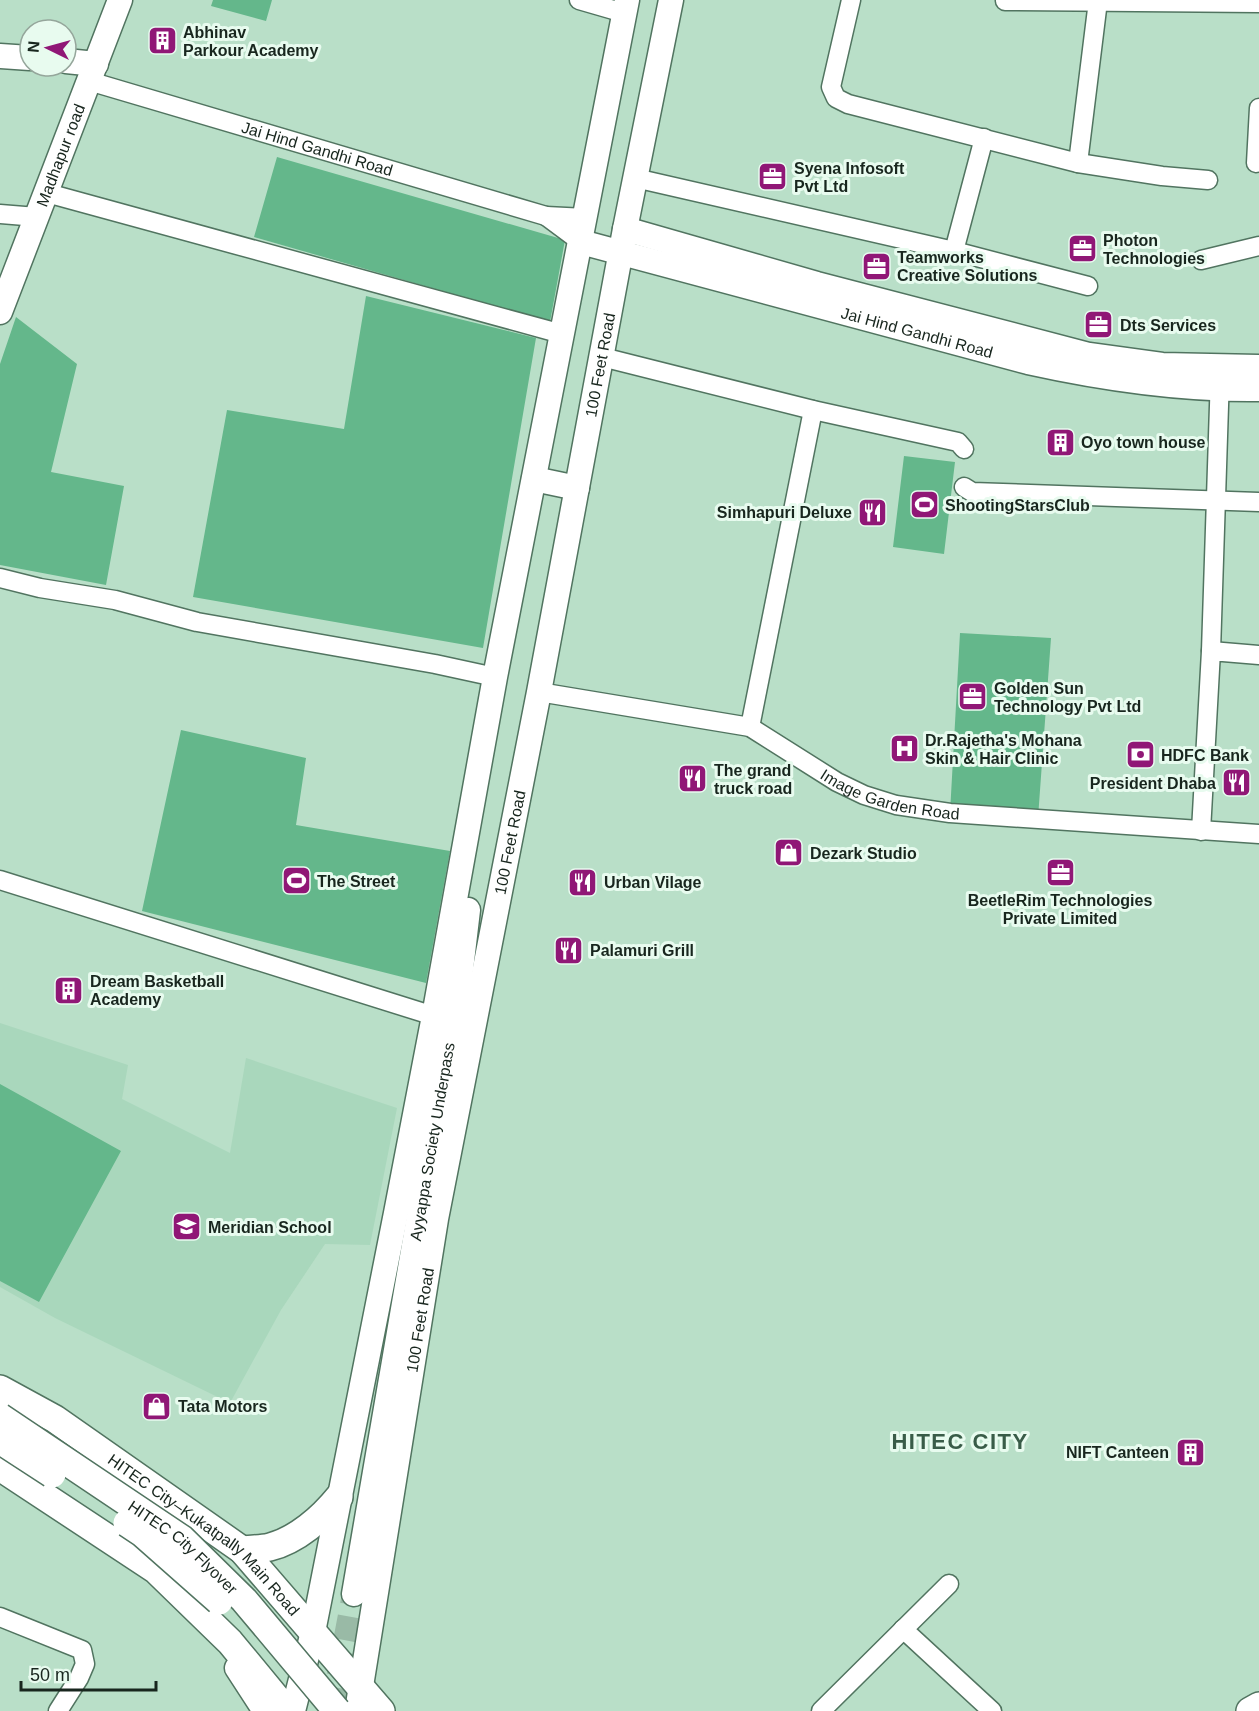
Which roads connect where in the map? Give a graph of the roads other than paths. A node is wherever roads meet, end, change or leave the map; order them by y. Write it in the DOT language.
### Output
graph roads {
  1 [pos="120,0"];
  2 [pos="579,0"];
  3 [pos="671,0"];
  4 [pos="851,0"];
  5 [pos="1005,1"];
  6 [pos="1098,1"];
  7 [pos="1259,3"];
  8 [pos="626,7"];
  9 [pos="0,56"];
  10 [pos="18,57"];
  11 [pos="78,66"];
  12 [pos="93,72"];
  13 [pos="1259,108"];
  14 [pos="984,138"];
  15 [pos="1078,163"];
  16 [pos="1256,163"];
  17 [pos="635,178"];
  18 [pos="1208,180"];
  19 [pos="47,193"];
  20 [pos="0,214"];
  21 [pos="546,216"];
  22 [pos="37,217"];
  23 [pos="585,218"];
  24 [pos="624,240"];
  25 [pos="581,242"];
  26 [pos="1259,246"];
  27 [pos="954,251"];
  28 [pos="1202,260"];
  29 [pos="1088,286"];
  30 [pos="0,312"];
  31 [pos="562,334"];
  32 [pos="602,357"];
  33 [pos="1259,367"];
  34 [pos="1220,379"];
  35 [pos="1259,389"];
  36 [pos="813,410"];
  37 [pos="964,449"];
  38 [pos="534,479"];
  39 [pos="964,487"];
  40 [pos="577,488"];
  41 [pos="1215,501"];
  42 [pos="1259,502"];
  43 [pos="0,578"];
  44 [pos="1211,651"];
  45 [pos="1259,655"];
  46 [pos="495,677"];
  47 [pos="538,692"];
  48 [pos="750,727"];
  49 [pos="475,794"];
  50 [pos="1201,831"];
  51 [pos="1259,834"];
  52 [pos="0,880"];
  53 [pos="434,1016"];
  54 [pos="0,1389"];
  55 [pos="0,1417"];
  56 [pos="0,1440"];
  57 [pos="0,1467"];
  58 [pos="339,1497"];
  59 [pos="242,1550"];
  60 [pos="949,1584"];
  61 [pos="354,1594"];
  62 [pos="0,1617"];
  63 [pos="212,1623"];
  64 [pos="903,1629"];
  65 [pos="313,1632"];
  66 [pos="359,1700"];
  67 [pos="1259,1706"];
  68 [pos="58,1711"];
  69 [pos="266,1711"];
  70 [pos="287,1711"];
  71 [pos="293,1711"];
  72 [pos="314,1711"];
  73 [pos="337,1711"];
  74 [pos="381,1711"];
  75 [pos="821,1711"];
  76 [pos="992,1711"];
  77 [pos="1250,1711"];
  1 -- 12 [label="main road, Madhapur road"];
  2 -- 8 [label="street"];
  3 -- 17 [label="main road, 100 Feet Road"];
  4 -- 14 [label="street"];
  5 -- 6 [label="street"];
  6 -- 7 [label="street"];
  6 -- 15 [label="street"];
  8 -- 23 [label="main road"];
  9 -- 10 [label="main road"];
  11 -- 12 [label="main road"];
  12 -- 19 [label="main road, Madhapur road"];
  12 -- 21 [label="street, Jai Hind Gandhi Road"];
  13 -- 16 [label="street"];
  14 -- 15 [label="street"];
  14 -- 27 [label="street"];
  15 -- 18 [label="street"];
  17 -- 24 [label="main road, 100 Feet Road"];
  17 -- 27 [label="street"];
  19 -- 22 [label="main road, Madhapur road"];
  19 -- 31 [label="street"];
  20 -- 22 [label="street"];
  21 -- 23 [label="street"];
  21 -- 25 [label="street"];
  22 -- 30 [label="main road, Madhapur road"];
  23 -- 25 [label="main road"];
  24 -- 25 [label="main road, Jai Hind Gandhi Road"];
  24 -- 32 [label="main road, 100 Feet Road"];
  24 -- 34 [label="main road, Jai Hind Gandhi Road"];
  25 -- 31 [label="main road"];
  26 -- 28 [label="street"];
  27 -- 29 [label="street"];
  31 -- 38 [label="main road"];
  32 -- 36 [label="street"];
  32 -- 40 [label="main road, 100 Feet Road"];
  33 -- 34 [label="main road, Jai Hind Gandhi Road"];
  34 -- 35 [label="main road, Jai Hind Gandhi Road"];
  34 -- 41 [label="street"];
  36 -- 37 [label="street"];
  36 -- 48 [label="street"];
  38 -- 40 [label="main road"];
  38 -- 46 [label="main road"];
  39 -- 41 [label="street"];
  40 -- 47 [label="main road, 100 Feet Road"];
  41 -- 42 [label="street"];
  41 -- 44 [label="street"];
  43 -- 46 [label="street"];
  44 -- 45 [label="street"];
  44 -- 50 [label="street"];
  46 -- 49 [label="main road"];
  47 -- 48 [label="street, Image Garden Road"];
  47 -- 66 [label="main road, 100 Feet Road"];
  48 -- 50 [label="street, Image Garden Road"];
  49 -- 53 [label="main road"];
  49 -- 61 [label="main road, Ayyappa Society Underpass"];
  50 -- 51 [label="street, Image Garden Road"];
  52 -- 53 [label="street"];
  53 -- 58 [label="main road"];
  54 -- 59 [label="main road, HITEC City–Kukatpally Main Road"];
  55 -- 73 [label="main road, HITEC City Flyover, bridge"];
  56 -- 72 [label="main road, HITEC City Flyover, bridge"];
  57 -- 63 [label="main road"];
  58 -- 59 [label="main road"];
  58 -- 65 [label="main road"];
  59 -- 65 [label="main road, HITEC City–Kukatpally Main Road"];
  60 -- 64 [label="street"];
  62 -- 68 [label="street"];
  63 -- 69 [label="main road"];
  63 -- 70 [label="main road"];
  64 -- 75 [label="street"];
  64 -- 76 [label="street"];
  65 -- 66 [label="main road, HITEC City–Kukatpally Main Road"];
  65 -- 71 [label="main road"];
  66 -- 74 [label="main road, HITEC City–Kukatpally Main Road"];
  67 -- 77 [label="main road"];
}
